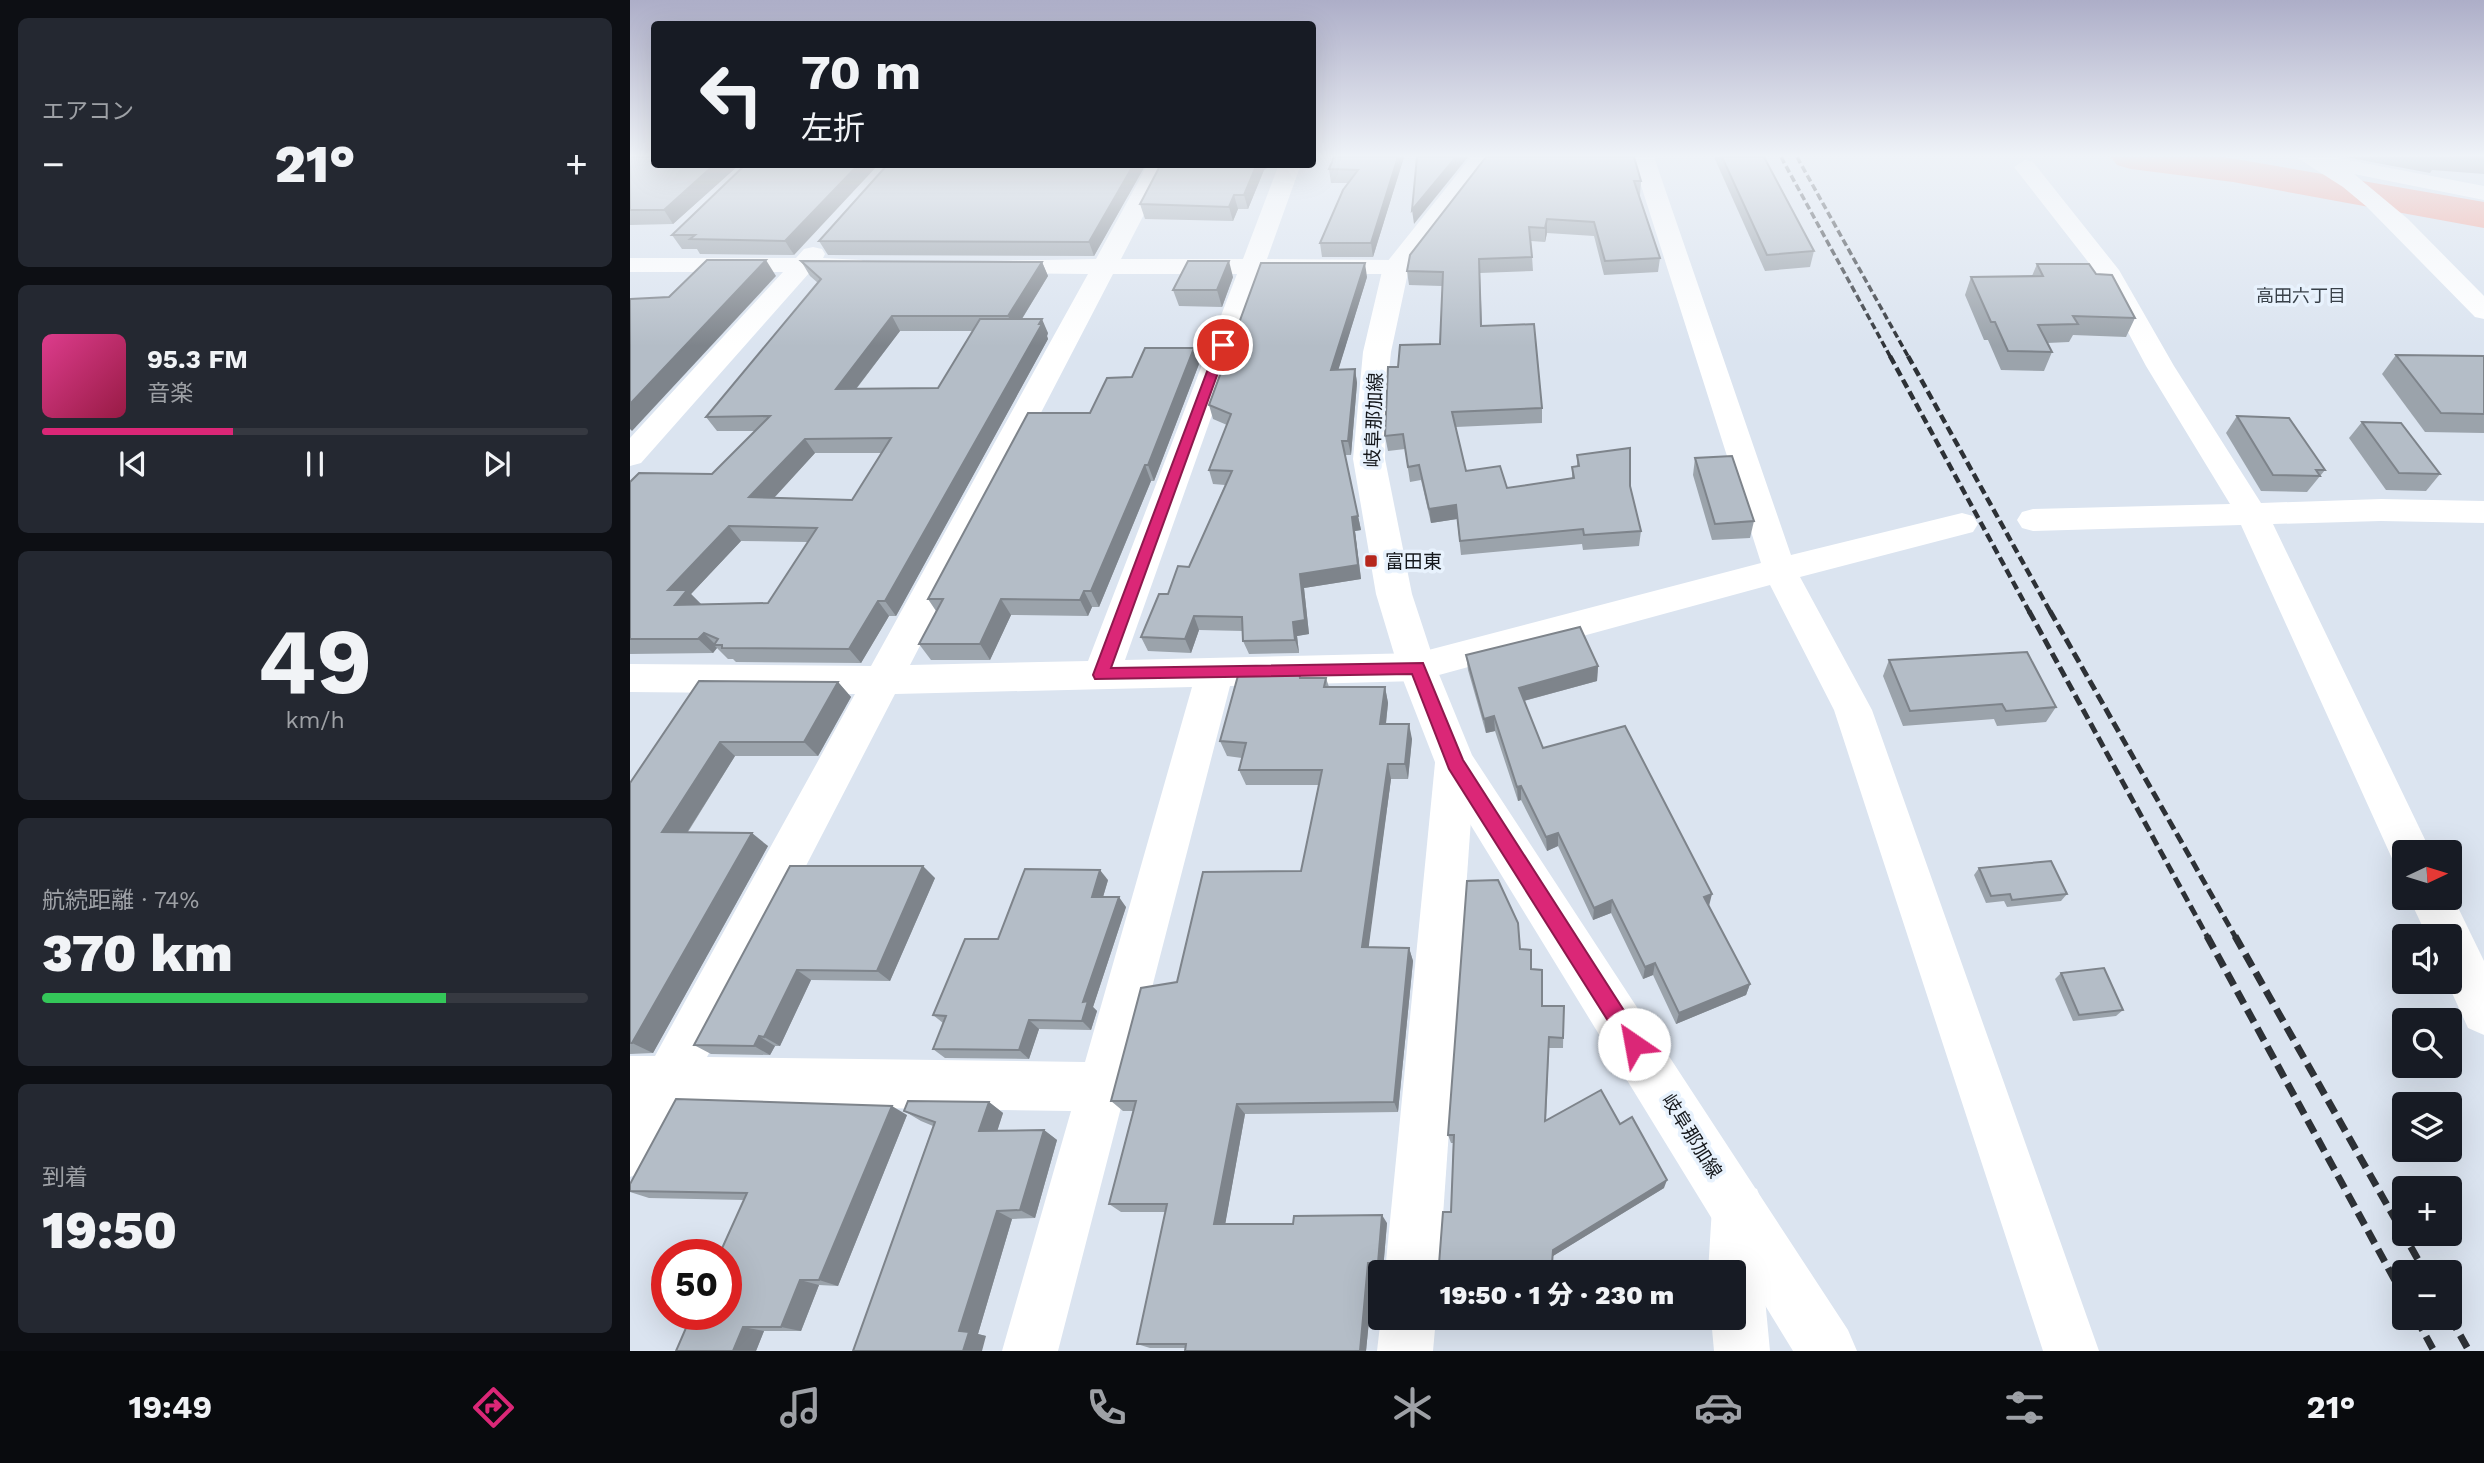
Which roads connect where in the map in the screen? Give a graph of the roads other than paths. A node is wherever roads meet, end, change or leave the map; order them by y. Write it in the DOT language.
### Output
graph roads {
  1 [pos="1129,220"];
  2 [pos="1269,220"];
  3 [pos="1433,220"];
  4 [pos="1664,220"];
  5 [pos="2067,220"];
  6 [pos="2392,220"];
  7 [pos="831,234"];
  8 [pos="676,238"];
  9 [pos="803,264"];
  10 [pos="873,265"];
  11 [pos="969,266"];
  12 [pos="1104,267"];
  13 [pos="1396,267"];
  14 [pos="1251,268"];
  15 [pos="635,270"];
  16 [pos="2484,311"];
  17 [pos="630,456"];
  18 [pos="2484,512"];
  19 [pos="2252,514"];
  20 [pos="2033,520"];
  21 [pos="1962,524"];
  22 [pos="1780,571"];
  23 [pos="1418,667"];
  24 [pos="1215,672"];
  25 [pos="1101,675"];
  26 [pos="630,678"];
  27 [pos="883,680"];
  28 [pos="1455,764"];
  29 [pos="2404,840"];
  30 [pos="2462,963"];
  31 [pos="2484,1012"];
  32 [pos="650,1079"];
  33 [pos="1103,1087"];
  34 [pos="630,1152"];
  35 [pos="1738,1208"];
  36 [pos="1413,1260"];
  37 [pos="1407,1330"];
  38 [pos="1030,1351"];
  39 [pos="1405,1351"];
  40 [pos="1742,1351"];
  41 [pos="1827,1351"];
  42 [pos="2071,1351"];
  1 -- 12 [label="street"];
  2 -- 14 [label="street"];
  3 -- 13 [label="main road, 岐阜那加線"];
  4 -- 22 [label="street"];
  5 -- 19 [label="street"];
  6 -- 16 [label="street"];
  7 -- 9 [label="street"];
  8 -- 15 [label="street"];
  9 -- 10 [label="street"];
  9 -- 15 [label="street"];
  9 -- 17 [label="street"];
  11 -- 12 [label="street"];
  12 -- 14 [label="street"];
  12 -- 27 [label="street"];
  13 -- 14 [label="street"];
  13 -- 23 [label="main road, 岐阜那加線"];
  14 -- 25 [label="street"];
  18 -- 19 [label="street"];
  19 -- 20 [label="street"];
  19 -- 29 [label="street"];
  21 -- 22 [label="street"];
  22 -- 23 [label="street"];
  22 -- 42 [label="street"];
  23 -- 24 [label="street"];
  23 -- 28 [label="main road, 岐阜那加線"];
  24 -- 25 [label="street"];
  24 -- 33 [label="street"];
  25 -- 27 [label="street"];
  26 -- 27 [label="street"];
  27 -- 32 [label="street"];
  28 -- 35 [label="main road, 岐阜那加線"];
  28 -- 36 [label="street"];
  30 -- 31 [label="street"];
  32 -- 33 [label="street"];
  32 -- 34 [label="street"];
  33 -- 38 [label="street"];
  35 -- 40 [label="street"];
  35 -- 41 [label="main road, 岐阜那加線"];
  37 -- 39 [label="street"];
}
